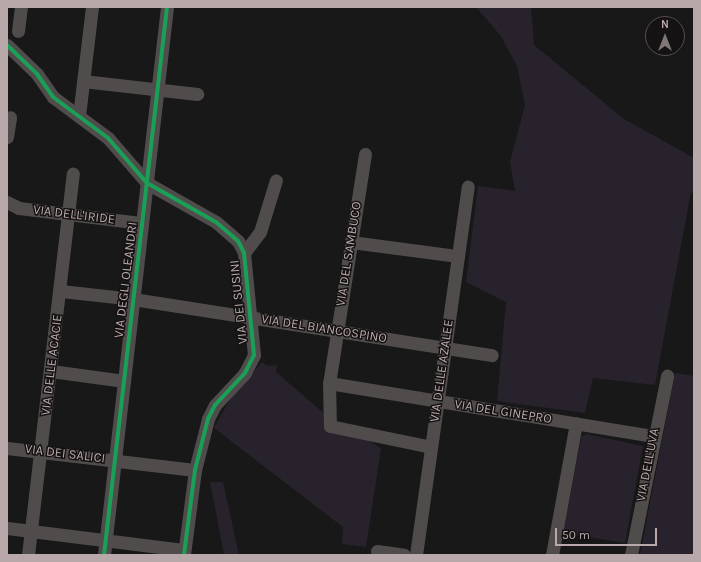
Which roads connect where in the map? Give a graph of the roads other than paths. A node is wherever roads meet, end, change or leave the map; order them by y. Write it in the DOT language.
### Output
graph roads {
  1 [pos="21,7"];
  2 [pos="92,7"];
  3 [pos="167,7"];
  4 [pos="18,31"];
  5 [pos="7,45"];
  6 [pos="83,81"];
  7 [pos="157,89"];
  8 [pos="197,94"];
  9 [pos="79,116"];
  10 [pos="10,117"];
  11 [pos="7,135"];
  12 [pos="365,154"];
  13 [pos="73,174"];
  14 [pos="276,180"];
  15 [pos="147,183"];
  16 [pos="468,187"];
  17 [pos="7,202"];
  18 [pos="70,214"];
  19 [pos="142,224"];
  20 [pos="351,242"];
  21 [pos="244,253"];
  22 [pos="458,256"];
  23 [pos="61,291"];
  24 [pos="133,299"];
  25 [pos="251,318"];
  26 [pos="337,331"];
  27 [pos="445,348"];
  28 [pos="492,355"];
  29 [pos="51,371"];
  30 [pos="667,376"];
  31 [pos="124,381"];
  32 [pos="329,383"];
  33 [pos="438,401"];
  34 [pos="576,423"];
  35 [pos="654,436"];
  36 [pos="431,447"];
  37 [pos="7,448"];
  38 [pos="41,452"];
  39 [pos="115,460"];
  40 [pos="195,470"];
  41 [pos="7,528"];
  42 [pos="31,531"];
  43 [pos="106,540"];
  44 [pos="377,551"];
  45 [pos="184,552"];
  46 [pos="28,555"];
  47 [pos="104,555"];
  48 [pos="404,555"];
  49 [pos="416,555"];
  50 [pos="552,555"];
  51 [pos="631,555"];
  1 -- 4 [label="street"];
  2 -- 6 [label="street"];
  3 -- 7 [label="street, VIA DEGLI OLEANDRI"];
  5 -- 9 [label="street, VIA DEI SUSINI"];
  6 -- 7 [label="street"];
  6 -- 9 [label="street"];
  7 -- 8 [label="street"];
  7 -- 15 [label="street, VIA DEGLI OLEANDRI"];
  9 -- 15 [label="street, VIA DEI SUSINI"];
  10 -- 11 [label="street"];
  12 -- 20 [label="street, VIA DEL SAMBUCO"];
  13 -- 18 [label="street, VIA DELLE ACACIE"];
  14 -- 21 [label="street"];
  15 -- 19 [label="street, VIA DEGLI OLEANDRI"];
  15 -- 21 [label="street, VIA DEI SUSINI"];
  16 -- 22 [label="street, VIA DELLE AZALEE"];
  17 -- 18 [label="street, VIA DELL'IRIDE"];
  18 -- 19 [label="street, VIA DELL'IRIDE"];
  18 -- 23 [label="street, VIA DELLE ACACIE"];
  19 -- 24 [label="street, VIA DEGLI OLEANDRI"];
  20 -- 22 [label="street"];
  20 -- 26 [label="street, VIA DEL SAMBUCO"];
  21 -- 25 [label="street, VIA DEI SUSINI"];
  22 -- 27 [label="street, VIA DELLE AZALEE"];
  23 -- 24 [label="street, VIA DEL BIANCOSPINO"];
  23 -- 29 [label="street, VIA DELLE ACACIE"];
  24 -- 25 [label="street, VIA DEL BIANCOSPINO"];
  24 -- 31 [label="street, VIA DEGLI OLEANDRI"];
  25 -- 26 [label="street, VIA DEL BIANCOSPINO"];
  25 -- 40 [label="street, VIA DEI SUSINI"];
  26 -- 27 [label="street, VIA DEL BIANCOSPINO"];
  26 -- 32 [label="street, VIA DEL SAMBUCO"];
  27 -- 28 [label="street, VIA DEL BIANCOSPINO"];
  27 -- 33 [label="street, VIA DELLE AZALEE"];
  29 -- 31 [label="street"];
  29 -- 38 [label="street, VIA DELLE ACACIE"];
  30 -- 35 [label="street, VIA DELL'UVA"];
  31 -- 39 [label="street, VIA DEGLI OLEANDRI"];
  32 -- 33 [label="street, VIA DEL GINEPRO"];
  32 -- 36 [label="street, VIA DEL SAMBUCO"];
  33 -- 34 [label="street, VIA DEL GINEPRO"];
  33 -- 36 [label="street, VIA DELLE AZALEE"];
  34 -- 35 [label="street, VIA DEL GINEPRO"];
  34 -- 50 [label="street"];
  35 -- 51 [label="street, VIA DELL'UVA"];
  36 -- 49 [label="street, VIA DELLE AZALEE"];
  37 -- 38 [label="street, VIA DEI SALICI"];
  38 -- 39 [label="street, VIA DEI SALICI"];
  38 -- 42 [label="street, VIA DELLE ACACIE"];
  39 -- 40 [label="street, VIA DEI SALICI"];
  39 -- 43 [label="street, VIA DEGLI OLEANDRI"];
  40 -- 45 [label="street, VIA DEI SUSINI"];
  41 -- 42 [label="street"];
  42 -- 43 [label="street"];
  42 -- 46 [label="street, VIA DELLE ACACIE"];
  43 -- 45 [label="street"];
  43 -- 47 [label="street, VIA DEGLI OLEANDRI"];
  44 -- 48 [label="street"];
}
